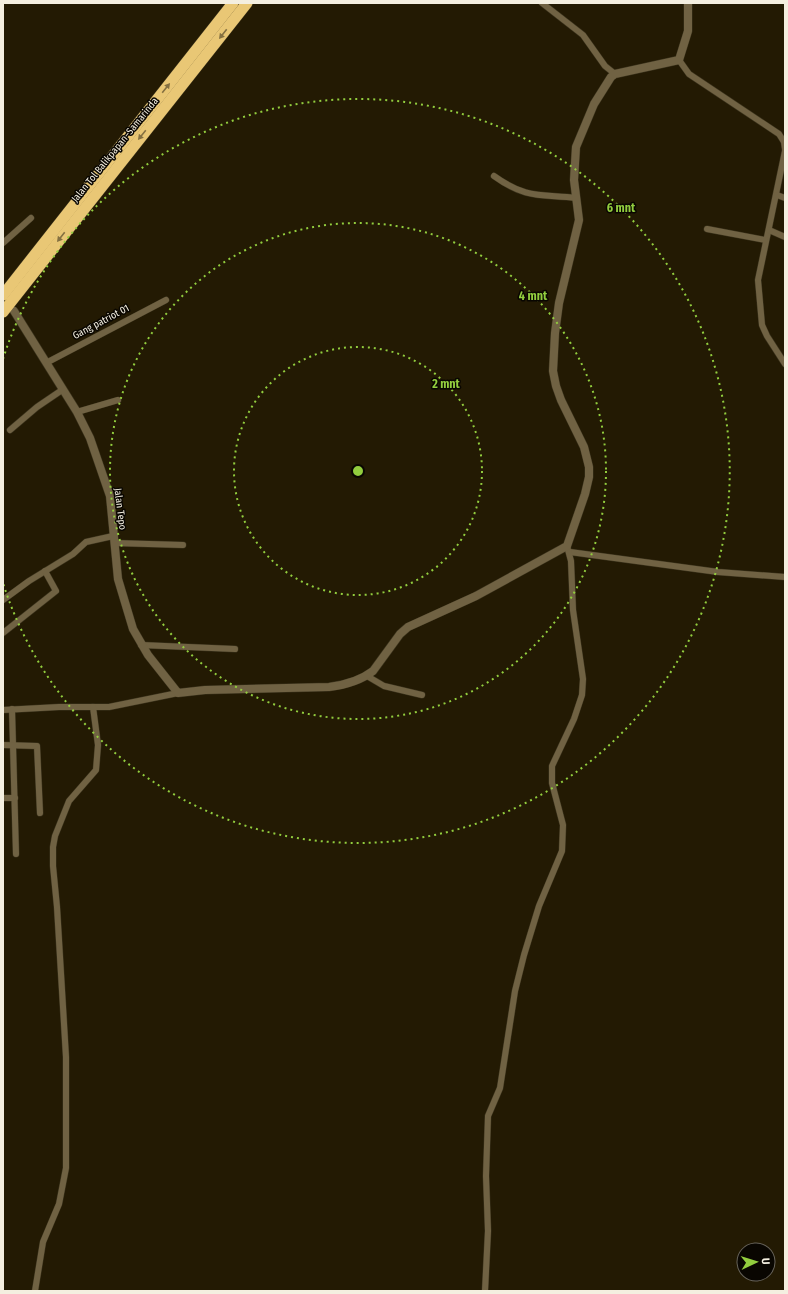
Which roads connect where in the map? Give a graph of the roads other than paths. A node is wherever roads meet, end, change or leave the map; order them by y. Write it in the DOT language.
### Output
graph roads {
  1 [pos="234,3"];
  2 [pos="247,3"];
  3 [pos="542,3"];
  4 [pos="688,3"];
  5 [pos="679,60"];
  6 [pos="616,74"];
  7 [pos="785,150"];
  8 [pos="494,176"];
  9 [pos="777,195"];
  10 [pos="576,198"];
  11 [pos="785,198"];
  12 [pos="31,218"];
  13 [pos="707,229"];
  14 [pos="769,230"];
  15 [pos="785,237"];
  16 [pos="766,240"];
  17 [pos="3,243"];
  18 [pos="3,295"];
  19 [pos="166,300"];
  20 [pos="8,312"];
  21 [pos="46,363"];
  22 [pos="785,364"];
  23 [pos="62,390"];
  24 [pos="118,400"];
  25 [pos="77,412"];
  26 [pos="10,430"];
  27 [pos="114,539"];
  28 [pos="183,545"];
  29 [pos="569,549"];
  30 [pos="45,571"];
  31 [pos="785,577"];
  32 [pos="3,600"];
  33 [pos="3,633"];
  34 [pos="141,645"];
  35 [pos="236,649"];
  36 [pos="367,676"];
  37 [pos="178,693"];
  38 [pos="422,695"];
  39 [pos="94,707"];
  40 [pos="12,709"];
  41 [pos="3,710"];
  42 [pos="13,744"];
  43 [pos="3,745"];
  44 [pos="3,798"];
  45 [pos="15,798"];
  46 [pos="40,813"];
  47 [pos="16,854"];
  48 [pos="35,1291"];
  49 [pos="485,1291"];
  18 -- 1 [label="highway, Jalan Tol Balikpapan–Samarinda, one-way"];
  2 -- 20 [label="highway, Jalan Tol Balikpapan–Samarinda, one-way"];
  3 -- 6 [label="street"];
  4 -- 5 [label="street"];
  5 -- 6 [label="street"];
  5 -- 7 [label="street"];
  6 -- 10 [label="street"];
  7 -- 9 [label="street"];
  8 -- 10 [label="street"];
  9 -- 11 [label="street"];
  9 -- 14 [label="street"];
  10 -- 29 [label="street"];
  12 -- 17 [label="street"];
  13 -- 16 [label="street"];
  14 -- 15 [label="street"];
  14 -- 16 [label="street"];
  16 -- 22 [label="street"];
  19 -- 21 [label="street, Gang patriot 01"];
  20 -- 21 [label="street, Jalan Tepo"];
  21 -- 23 [label="street, Jalan Tepo"];
  23 -- 25 [label="street, Jalan Tepo"];
  23 -- 26 [label="street"];
  24 -- 25 [label="street"];
  25 -- 27 [label="street, Jalan Tepo"];
  27 -- 28 [label="street"];
  27 -- 30 [label="street"];
  27 -- 34 [label="street, Jalan Tepo"];
  29 -- 31 [label="street"];
  29 -- 36 [label="street"];
  29 -- 49 [label="street"];
  30 -- 32 [label="street"];
  30 -- 33 [label="street"];
  34 -- 35 [label="street"];
  34 -- 37 [label="street, Jalan Tepo"];
  36 -- 37 [label="street"];
  36 -- 38 [label="street"];
  37 -- 39 [label="street"];
  39 -- 40 [label="street"];
  39 -- 48 [label="street"];
  40 -- 41 [label="street"];
  40 -- 42 [label="street"];
  42 -- 43 [label="street"];
  42 -- 45 [label="street"];
  42 -- 46 [label="street"];
  44 -- 45 [label="street"];
  45 -- 47 [label="street"];
}
